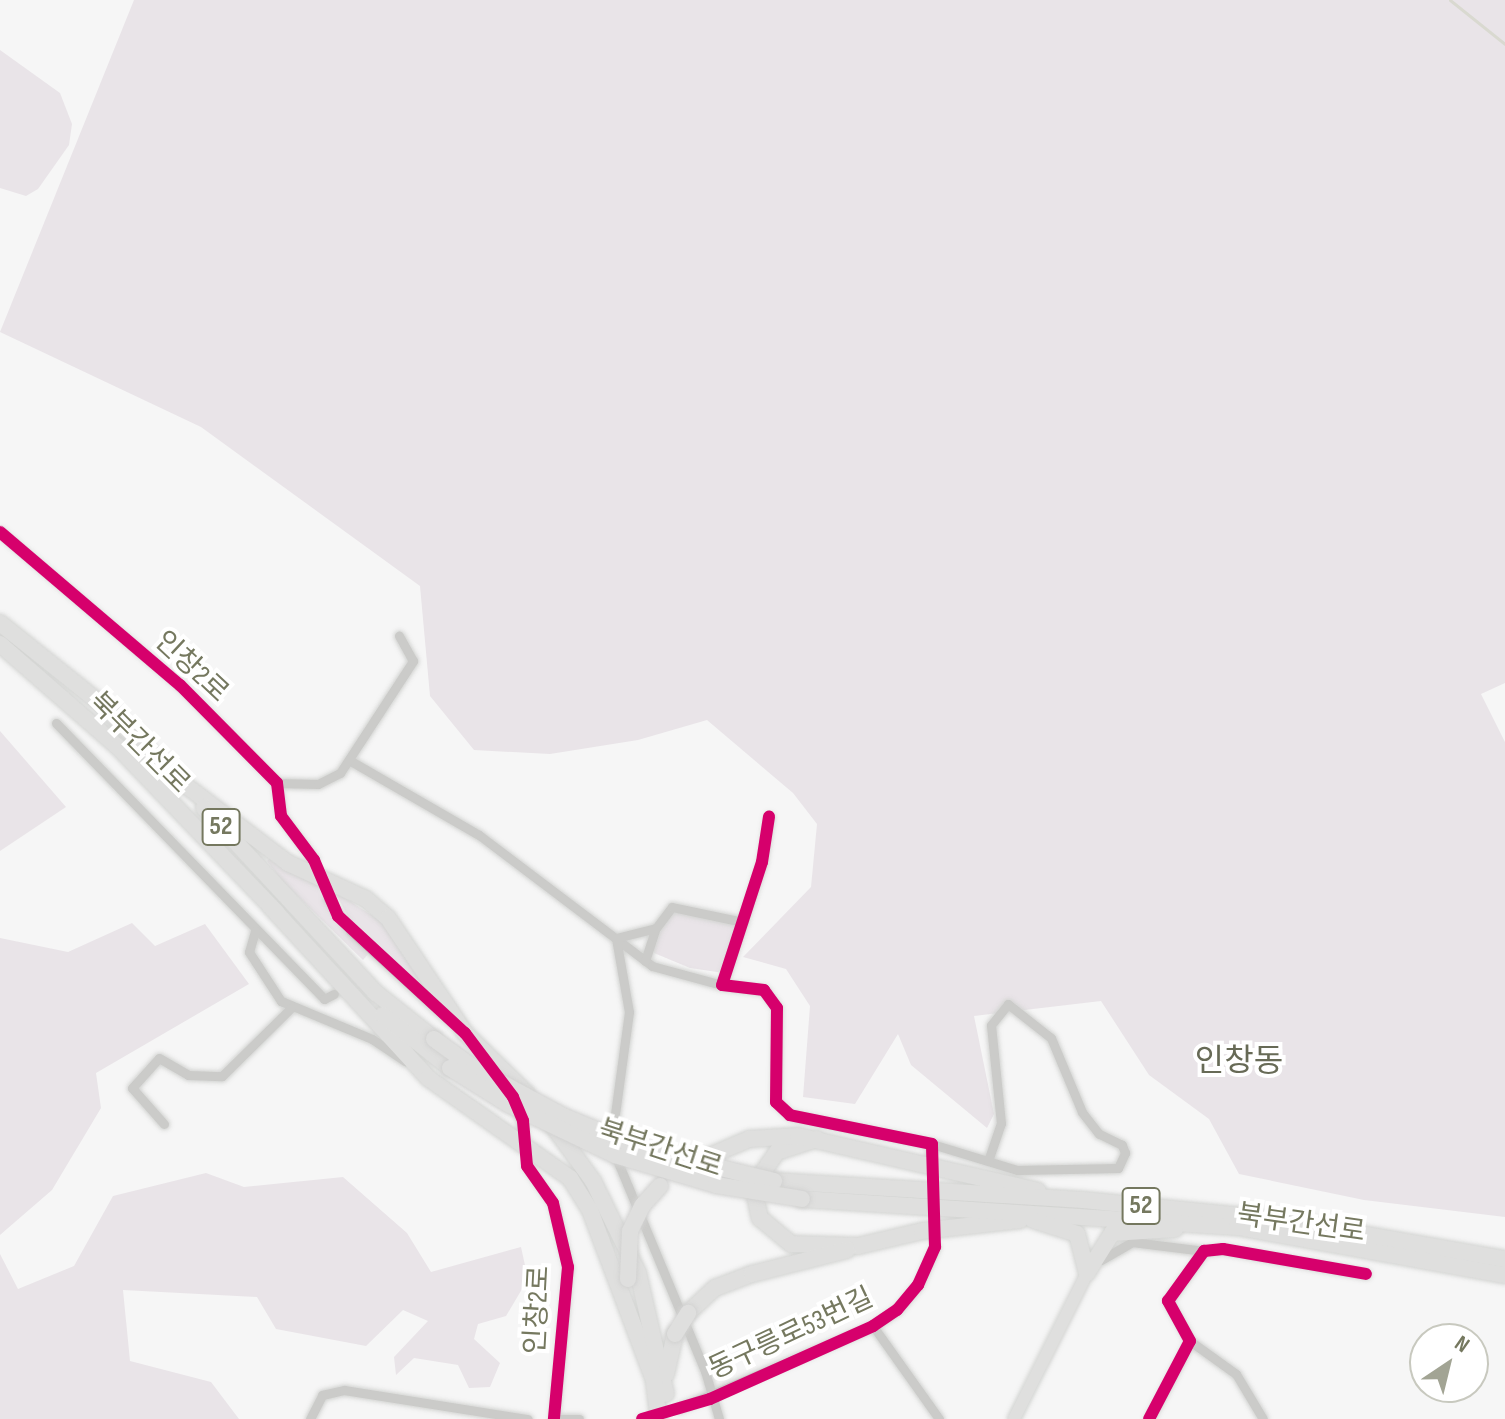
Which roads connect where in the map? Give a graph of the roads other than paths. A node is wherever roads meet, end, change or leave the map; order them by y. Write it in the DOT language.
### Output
graph roads {
  1 [pos="0,532"];
  2 [pos="0,610"];
  3 [pos="0,623"];
  4 [pos="399,636"];
  5 [pos="0,647"];
  6 [pos="64,672"];
  7 [pos="56,723"];
  8 [pos="349,760"];
  9 [pos="176,778"];
  10 [pos="277,783"];
  11 [pos="769,817"];
  12 [pos="314,860"];
  13 [pos="328,899"];
  14 [pos="270,906"];
  15 [pos="743,922"];
  16 [pos="656,928"];
  17 [pos="255,931"];
  18 [pos="616,938"];
  19 [pos="373,953"];
  20 [pos="642,959"];
  21 [pos="364,964"];
  22 [pos="623,970"];
  23 [pos="722,985"];
  24 [pos="334,994"];
  25 [pos="291,1008"];
  26 [pos="465,1033"];
  27 [pos="426,1076"];
  28 [pos="164,1124"];
  29 [pos="524,1138"];
  30 [pos="817,1139"];
  31 [pos="932,1144"];
  32 [pos="930,1157"];
  33 [pos="988,1161"];
  34 [pos="527,1166"];
  35 [pos="1083,1200"];
  36 [pos="1033,1220"];
  37 [pos="1178,1229"];
  38 [pos="1251,1229"];
  39 [pos="858,1246"];
  40 [pos="935,1247"];
  41 [pos="1204,1251"];
  42 [pos="1505,1259"];
  43 [pos="1087,1273"];
  44 [pos="1366,1274"];
  45 [pos="1505,1275"];
  46 [pos="873,1326"];
  47 [pos="1190,1341"];
  48 [pos="654,1380"];
  49 [pos="666,1394"];
  50 [pos="710,1399"];
  51 [pos="674,1413"];
  52 [pos="310,1419"];
  53 [pos="528,1419"];
  54 [pos="557,1419"];
  55 [pos="579,1419"];
  56 [pos="659,1419"];
  57 [pos="719,1419"];
  58 [pos="939,1419"];
  59 [pos="1014,1419"];
  60 [pos="1149,1419"];
  61 [pos="1263,1419"];
  1 -- 10 [label="street, 인창2로"];
  2 -- 6 [label="highway"];
  3 -- 6 [label="highway, 북부간선로 / 52"];
  4 -- 8 [label="street"];
  5 -- 14 [label="highway, 북부간선로 / 52"];
  6 -- 9 [label="highway, 북부간선로 / 52"];
  7 -- 17 [label="street"];
  8 -- 10 [label="street"];
  8 -- 18 [label="street"];
  9 -- 26 [label="highway"];
  9 -- 35 [label="highway, 북부간선로 / 52, bridge"];
  10 -- 12 [label="street"];
  11 -- 15 [label="street"];
  13 -- 19 [label="street"];
  14 -- 27 [label="highway"];
  14 -- 38 [label="highway, 북부간선로 / 52, bridge"];
  15 -- 16 [label="street"];
  15 -- 23 [label="street"];
  16 -- 18 [label="street"];
  16 -- 20 [label="street"];
  17 -- 24 [label="street"];
  17 -- 25 [label="street"];
  18 -- 20 [label="street"];
  18 -- 22 [label="street"];
  19 -- 21 [label="street"];
  19 -- 26 [label="street"];
  20 -- 22 [label="street"];
  20 -- 23 [label="street"];
  22 -- 50 [label="street"];
  23 -- 31 [label="street"];
  25 -- 27 [label="street"];
  25 -- 28 [label="street"];
  26 -- 29 [label="street"];
  26 -- 49 [label="highway"];
  27 -- 48 [label="highway"];
  30 -- 35 [label="highway"];
  30 -- 39 [label="highway"];
  30 -- 48 [label="highway, bridge"];
  31 -- 32 [label="street"];
  31 -- 33 [label="street"];
  33 -- 33 [label="street"];
  34 -- 54 [label="street, 인창2로"];
  35 -- 42 [label="highway, 북부간선로 / 52"];
  36 -- 37 [label="highway"];
  36 -- 39 [label="highway"];
  36 -- 43 [label="highway"];
  37 -- 38 [label="highway"];
  37 -- 43 [label="highway"];
  38 -- 45 [label="highway, 북부간선로 / 52"];
  39 -- 49 [label="highway, bridge"];
  40 -- 46 [label="street, 동구릉로53번길"];
  41 -- 43 [label="street"];
  41 -- 44 [label="street"];
  41 -- 47 [label="street"];
  43 -- 59 [label="street"];
  46 -- 50 [label="street, 동구릉로53번길"];
  46 -- 58 [label="street"];
  47 -- 60 [label="street"];
  47 -- 61 [label="street"];
  48 -- 56 [label="highway"];
  49 -- 51 [label="highway"];
  50 -- 51 [label="street, 동구릉로53번길"];
  50 -- 57 [label="street, 동구릉로53번길"];
  52 -- 53 [label="street"];
  54 -- 55 [label="street"];
}
